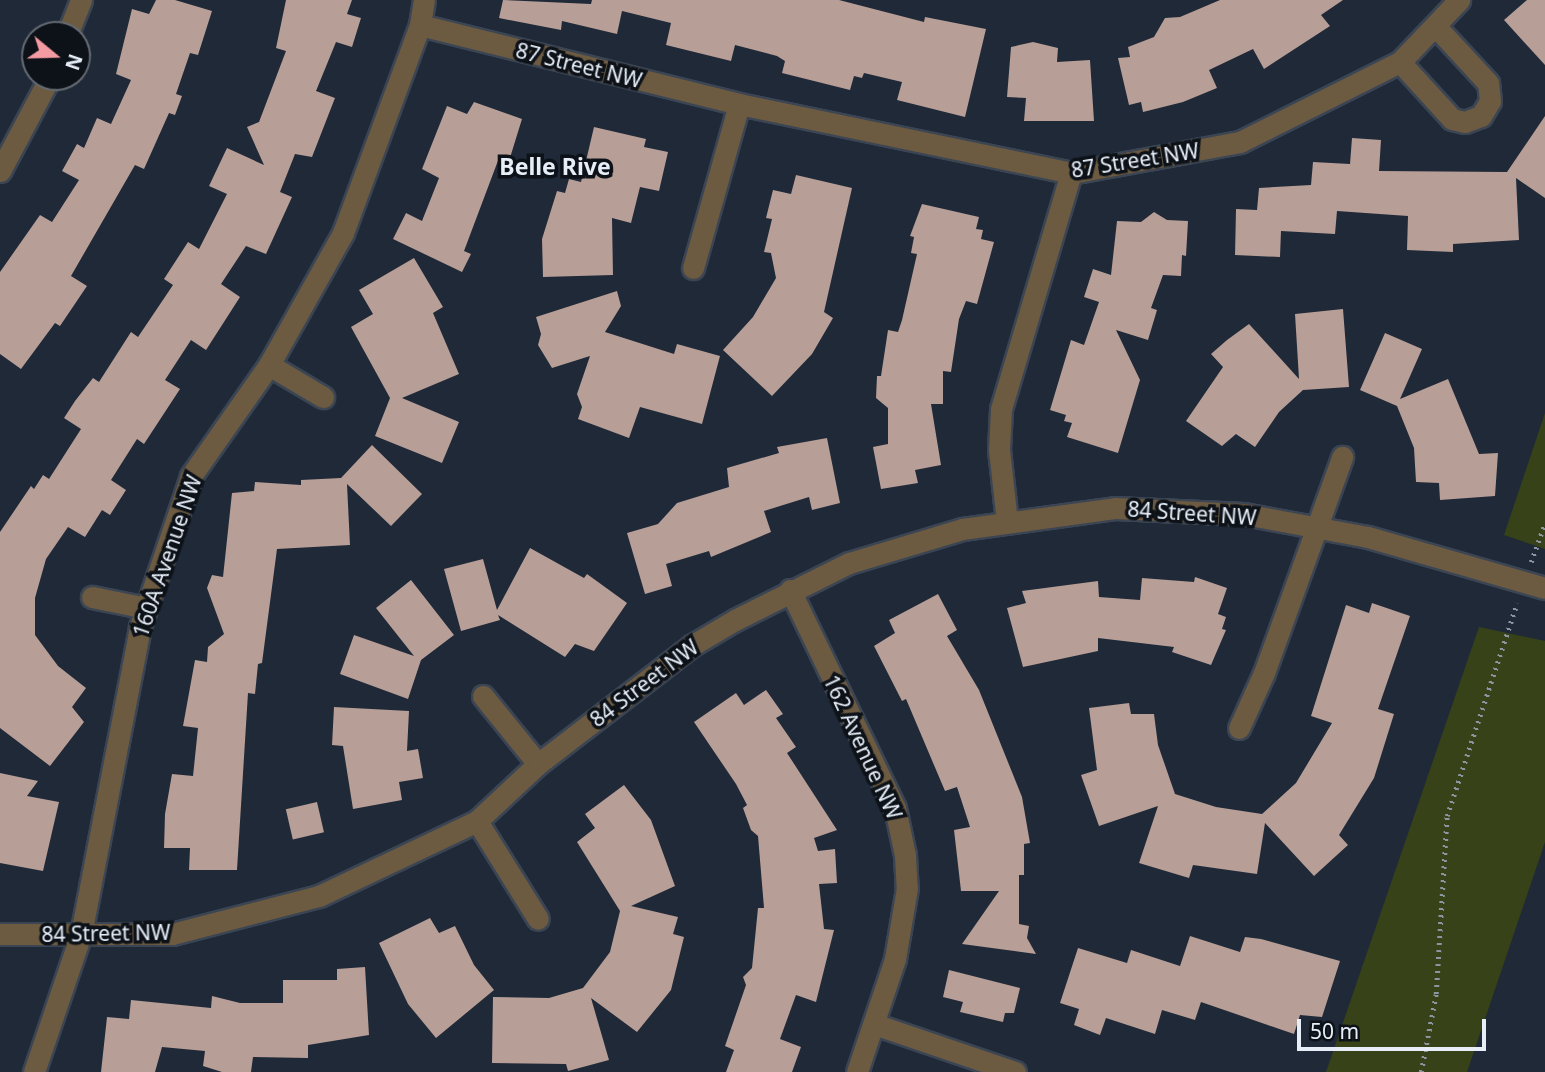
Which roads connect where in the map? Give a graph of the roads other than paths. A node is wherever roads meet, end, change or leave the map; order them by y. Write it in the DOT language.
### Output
graph roads {
  1 [pos="81,0"];
  2 [pos="424,0"];
  3 [pos="1459,0"];
  4 [pos="73,21"];
  5 [pos="420,25"];
  6 [pos="1437,28"];
  7 [pos="1397,64"];
  8 [pos="43,91"];
  9 [pos="738,104"];
  10 [pos="0,171"];
  11 [pos="1071,173"];
  12 [pos="693,268"];
  13 [pos="269,365"];
  14 [pos="323,397"];
  15 [pos="1342,457"];
  16 [pos="1007,522"];
  17 [pos="1318,527"];
  18 [pos="1545,588"];
  19 [pos="790,590"];
  20 [pos="92,597"];
  21 [pos="146,608"];
  22 [pos="483,696"];
  23 [pos="1239,728"];
  24 [pos="538,764"];
  25 [pos="477,821"];
  26 [pos="538,919"];
  27 [pos="0,934"];
  28 [pos="81,934"];
  29 [pos="874,1024"];
  30 [pos="34,1072"];
  31 [pos="857,1072"];
  32 [pos="1015,1072"];
  1 -- 4 [label="street"];
  2 -- 5 [label="street, 160A Avenue NW"];
  3 -- 6 [label="street, 87 Street NW"];
  5 -- 9 [label="street, 87 Street NW"];
  5 -- 13 [label="street, 160A Avenue NW"];
  6 -- 7 [label="street, 87 Street NW"];
  6 -- 7 [label="street"];
  7 -- 11 [label="street, 87 Street NW"];
  8 -- 10 [label="street"];
  9 -- 11 [label="street, 87 Street NW"];
  9 -- 12 [label="street"];
  11 -- 16 [label="street"];
  13 -- 14 [label="street"];
  13 -- 21 [label="street, 160A Avenue NW"];
  15 -- 17 [label="street"];
  16 -- 17 [label="street, 84 Street NW"];
  16 -- 19 [label="street, 84 Street NW"];
  17 -- 18 [label="street, 84 Street NW"];
  17 -- 23 [label="street"];
  19 -- 24 [label="street, 84 Street NW"];
  19 -- 29 [label="street, 162 Avenue NW"];
  20 -- 21 [label="street"];
  21 -- 28 [label="street, 160A Avenue NW"];
  22 -- 24 [label="street"];
  24 -- 25 [label="street, 84 Street NW"];
  25 -- 26 [label="street"];
  25 -- 28 [label="street, 84 Street NW"];
  27 -- 28 [label="street, 84 Street NW"];
  28 -- 30 [label="street, 160A Avenue NW"];
  29 -- 31 [label="street, 162 Avenue NW"];
  29 -- 32 [label="street"];
}
